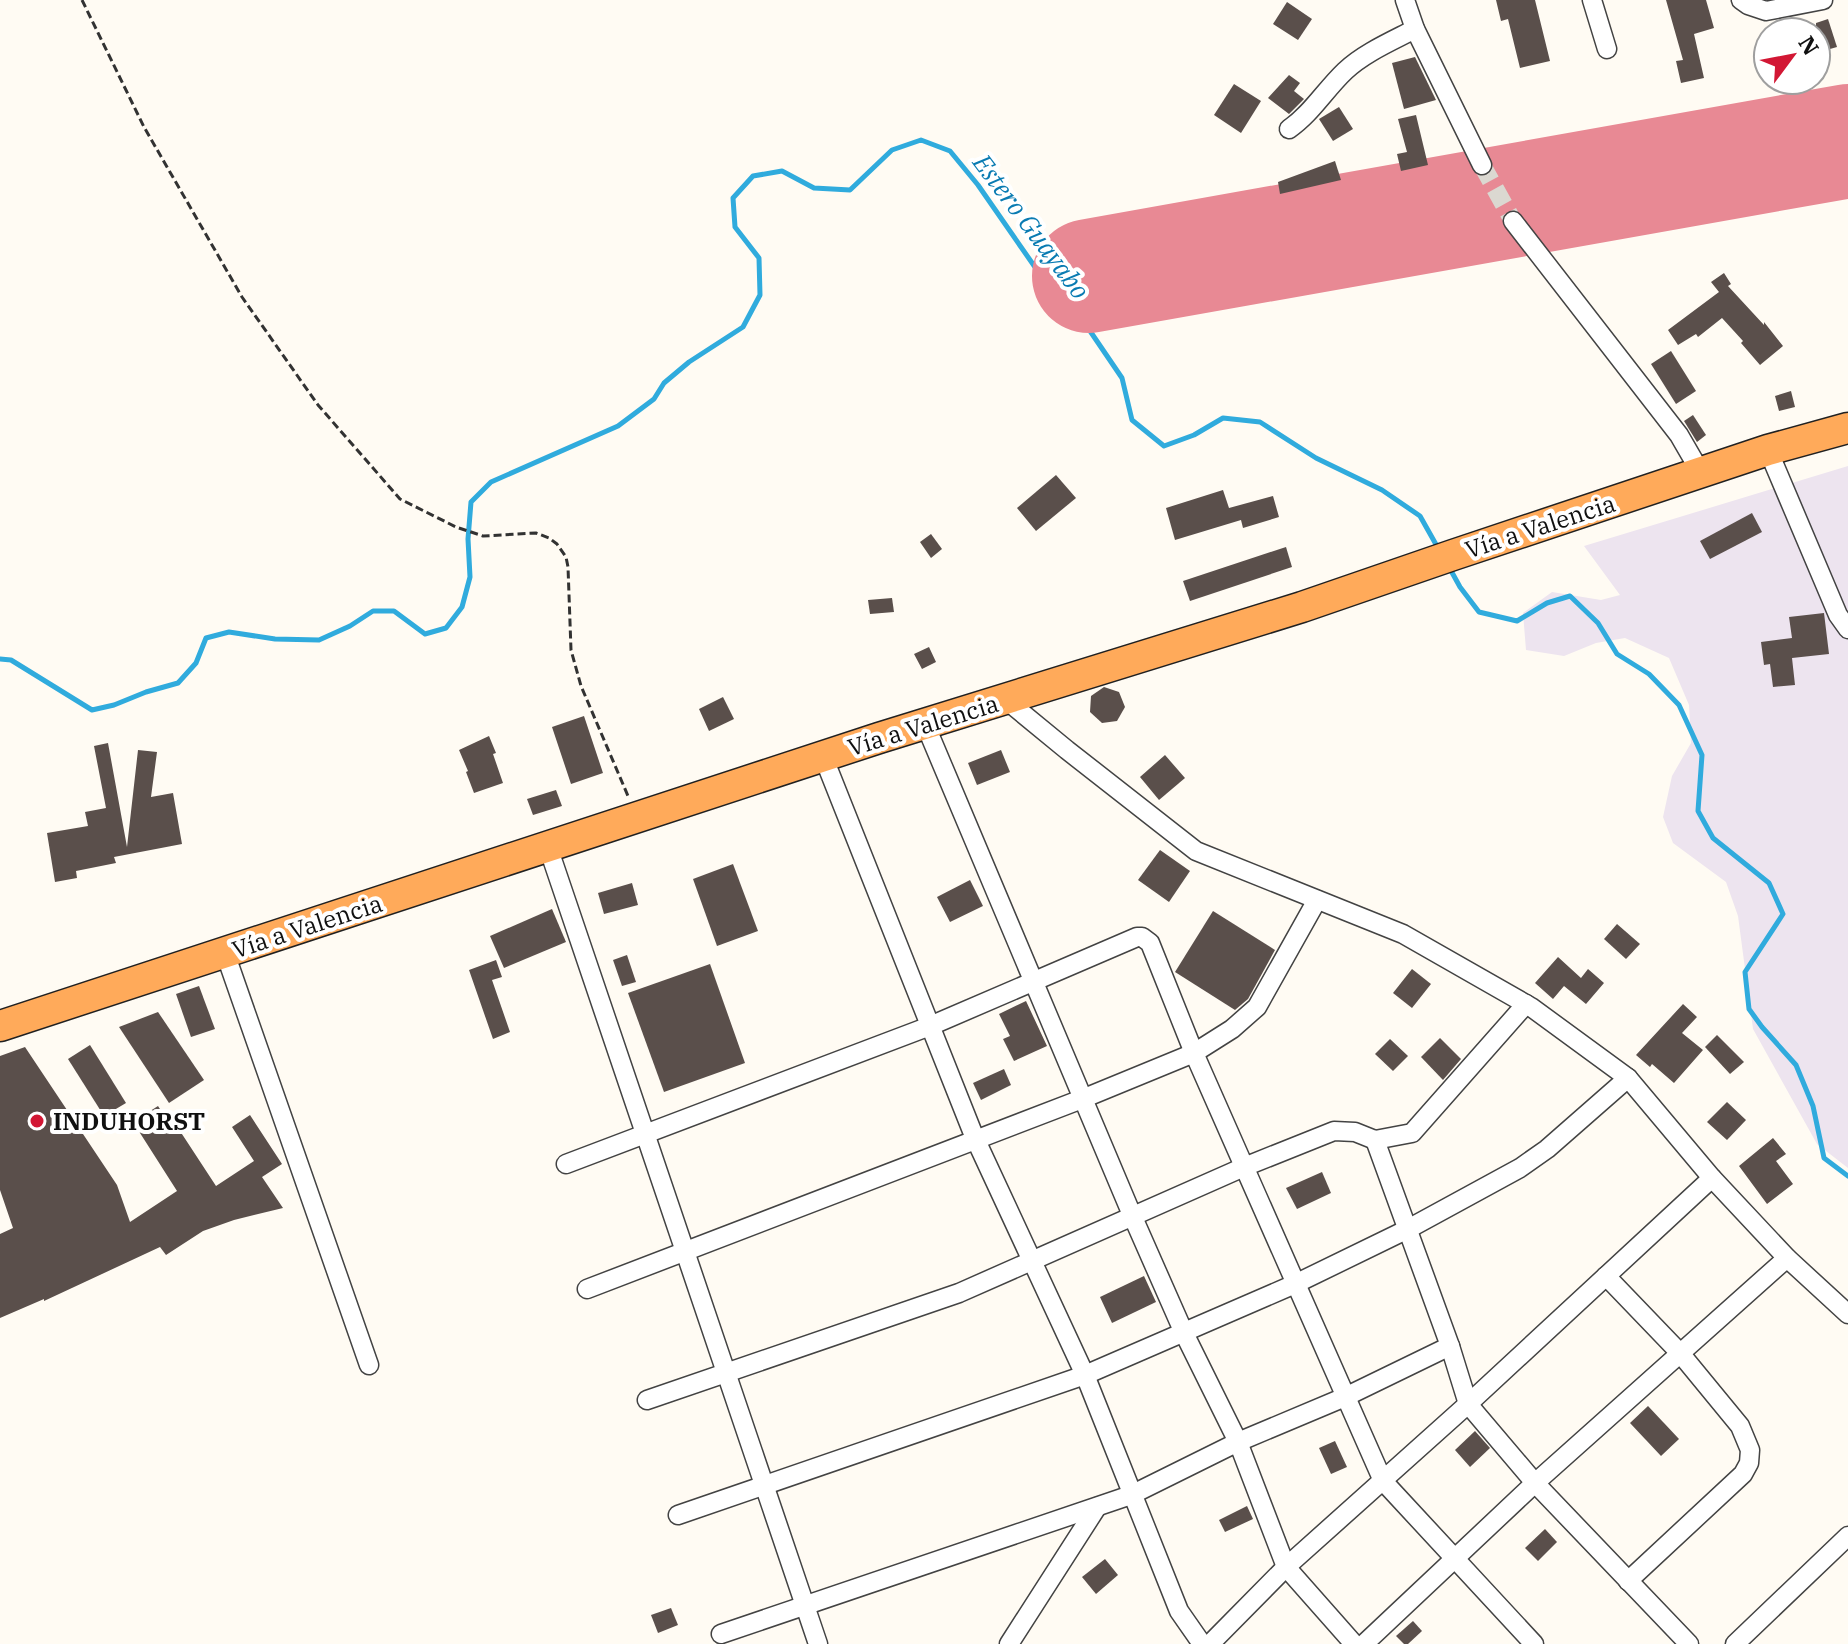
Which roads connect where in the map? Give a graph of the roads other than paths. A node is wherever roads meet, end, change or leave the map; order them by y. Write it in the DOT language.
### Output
graph roads {
  1 [pos="1405,0"];
  2 [pos="1592,0"];
  3 [pos="1741,0"];
  4 [pos="1823,0"];
  5 [pos="1415,29"];
  6 [pos="1607,49"];
  7 [pos="1289,129"];
  8 [pos="1482,165"];
  9 [pos="1513,221"];
  10 [pos="1848,428"];
  11 [pos="1768,450"];
  12 [pos="1701,473"];
  13 [pos="1848,629"];
  14 [pos="1005,699"];
  15 [pos="925,724"];
  16 [pos="823,756"];
  17 [pos="548,847"];
  18 [pos="1317,900"];
  19 [pos="225,953"];
  20 [pos="1033,982"];
  21 [pos="1526,1004"];
  22 [pos="0,1026"];
  23 [pos="930,1026"];
  24 [pos="1194,1053"];
  25 [pos="1628,1078"];
  26 [pos="1082,1099"];
  27 [pos="645,1134"];
  28 [pos="976,1140"];
  29 [pos="1375,1140"];
  30 [pos="566,1164"];
  31 [pos="1244,1167"];
  32 [pos="1712,1178"];
  33 [pos="1132,1215"];
  34 [pos="1408,1229"];
  35 [pos="685,1252"];
  36 [pos="1787,1258"];
  37 [pos="1032,1261"];
  38 [pos="1606,1276"];
  39 [pos="1295,1284"];
  40 [pos="587,1289"];
  41 [pos="1848,1314"];
  42 [pos="1184,1333"];
  43 [pos="1450,1346"];
  44 [pos="1680,1353"];
  45 [pos="369,1365"];
  46 [pos="726,1373"];
  47 [pos="1085,1375"];
  48 [pos="1345,1397"];
  49 [pos="647,1400"];
  50 [pos="1468,1404"];
  51 [pos="1238,1442"];
  52 [pos="1383,1481"];
  53 [pos="1535,1483"];
  54 [pos="764,1486"];
  55 [pos="1131,1495"];
  56 [pos="1097,1507"];
  57 [pos="678,1515"];
  58 [pos="1848,1536"];
  59 [pos="1454,1557"];
  60 [pos="1286,1567"];
  61 [pos="1628,1581"];
  62 [pos="805,1606"];
  63 [pos="721,1634"];
  64 [pos="818,1644"];
  65 [pos="1009,1644"];
  66 [pos="1202,1644"];
  67 [pos="1210,1644"];
  68 [pos="1354,1644"];
  69 [pos="1364,1644"];
  70 [pos="1534,1644"];
  71 [pos="1689,1644"];
  72 [pos="1735,1644"];
  1 -- 5 [label="street"];
  2 -- 6 [label="street"];
  3 -- 4 [label="street"];
  5 -- 7 [label="street"];
  5 -- 8 [label="street"];
  9 -- 12 [label="street"];
  10 -- 11 [label="highway, Vía a Valencia"];
  11 -- 12 [label="highway, Vía a Valencia"];
  11 -- 13 [label="street"];
  12 -- 14 [label="highway, Vía a Valencia"];
  14 -- 15 [label="highway, Vía a Valencia"];
  14 -- 18 [label="street"];
  15 -- 16 [label="highway, Vía a Valencia"];
  15 -- 20 [label="street"];
  16 -- 17 [label="highway, Vía a Valencia"];
  16 -- 23 [label="street"];
  17 -- 19 [label="highway, Vía a Valencia"];
  17 -- 27 [label="street"];
  18 -- 21 [label="street"];
  18 -- 24 [label="street"];
  19 -- 22 [label="highway, Vía a Valencia"];
  19 -- 45 [label="street"];
  20 -- 23 [label="street"];
  20 -- 24 [label="street"];
  20 -- 26 [label="street"];
  21 -- 25 [label="street"];
  21 -- 29 [label="street"];
  23 -- 27 [label="street"];
  23 -- 28 [label="street"];
  24 -- 26 [label="street"];
  24 -- 31 [label="street"];
  25 -- 32 [label="street"];
  25 -- 34 [label="street"];
  26 -- 28 [label="street"];
  26 -- 33 [label="street"];
  27 -- 30 [label="street"];
  27 -- 35 [label="street"];
  28 -- 35 [label="street"];
  28 -- 37 [label="street"];
  29 -- 31 [label="street"];
  29 -- 34 [label="street"];
  31 -- 33 [label="street"];
  31 -- 39 [label="street"];
  32 -- 36 [label="street"];
  32 -- 38 [label="street"];
  33 -- 37 [label="street"];
  33 -- 42 [label="street"];
  34 -- 39 [label="street"];
  34 -- 43 [label="street"];
  35 -- 40 [label="street"];
  35 -- 46 [label="street"];
  36 -- 41 [label="street"];
  36 -- 44 [label="street"];
  37 -- 46 [label="street"];
  37 -- 47 [label="street"];
  38 -- 44 [label="street"];
  38 -- 50 [label="street"];
  39 -- 42 [label="street"];
  39 -- 48 [label="street"];
  42 -- 47 [label="street"];
  42 -- 51 [label="street"];
  43 -- 48 [label="street"];
  43 -- 50 [label="street"];
  44 -- 53 [label="street"];
  44 -- 61 [label="street"];
  46 -- 49 [label="street"];
  46 -- 54 [label="street"];
  47 -- 54 [label="street"];
  47 -- 55 [label="street"];
  48 -- 51 [label="street"];
  48 -- 52 [label="street"];
  50 -- 52 [label="street"];
  50 -- 53 [label="street"];
  51 -- 55 [label="street"];
  51 -- 60 [label="street"];
  52 -- 59 [label="street"];
  52 -- 60 [label="street"];
  53 -- 59 [label="street"];
  53 -- 61 [label="street"];
  54 -- 57 [label="street"];
  54 -- 62 [label="street"];
  55 -- 56 [label="street"];
  55 -- 66 [label="street"];
  56 -- 62 [label="street"];
  56 -- 65 [label="street"];
  58 -- 72 [label="street"];
  59 -- 69 [label="street"];
  59 -- 70 [label="street"];
  60 -- 67 [label="street"];
  60 -- 68 [label="street"];
  61 -- 71 [label="street"];
  62 -- 63 [label="street"];
  62 -- 64 [label="street"];
}
